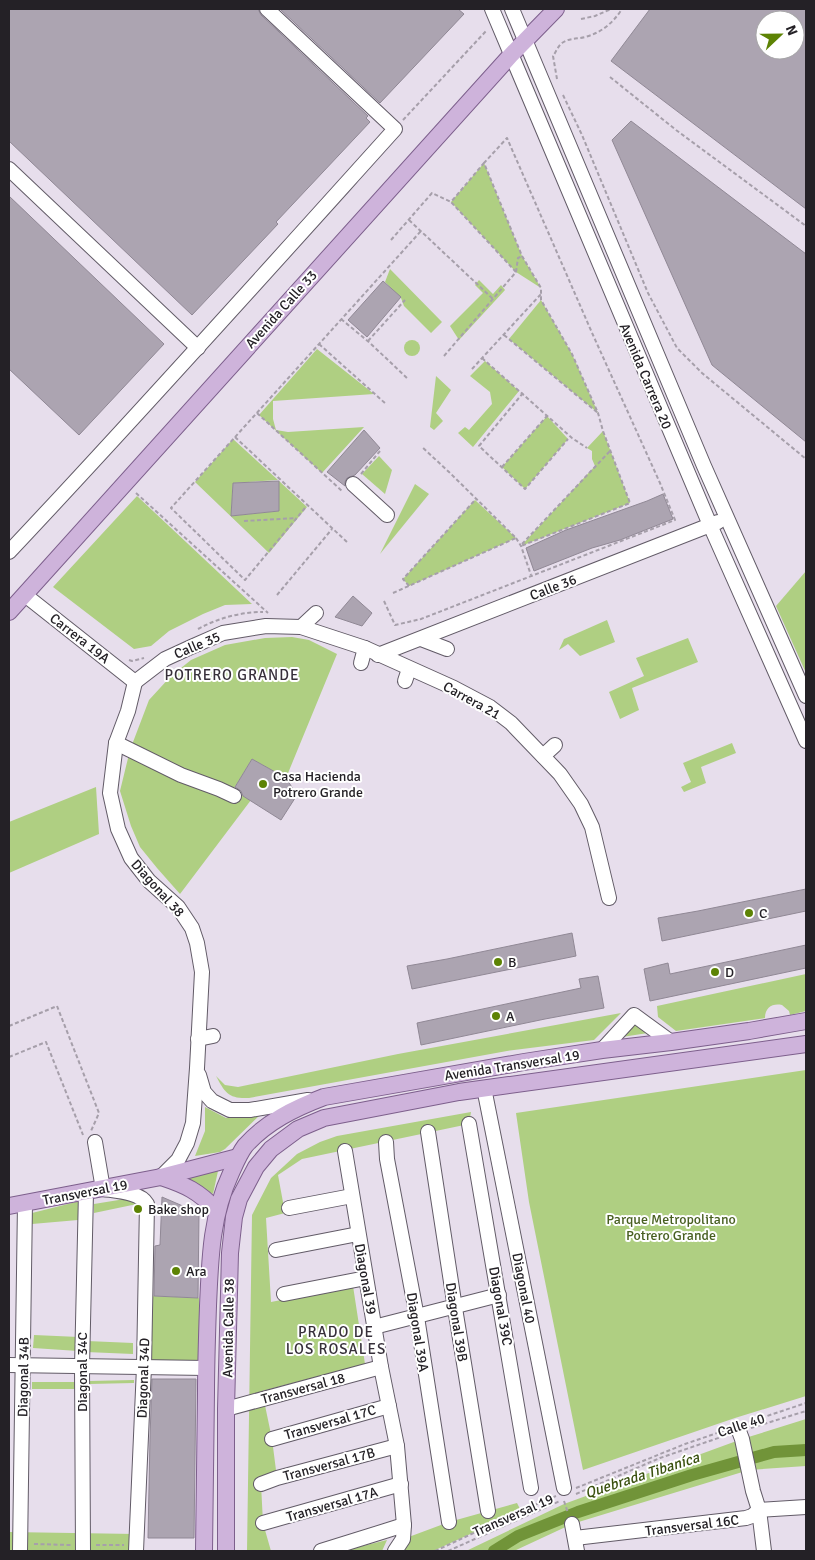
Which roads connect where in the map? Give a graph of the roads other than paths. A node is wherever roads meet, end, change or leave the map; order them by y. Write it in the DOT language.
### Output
graph roads {
  1 [pos="267,9"];
  2 [pos="492,9"];
  3 [pos="512,9"];
  4 [pos="556,9"];
  5 [pos="525,41"];
  6 [pos="511,55"];
  7 [pos="9,169"];
  8 [pos="198,348"];
  9 [pos="347,487"];
  10 [pos="386,515"];
  11 [pos="727,518"];
  12 [pos="710,525"];
  13 [pos="9,552"];
  14 [pos="25,595"];
  15 [pos="9,610"];
  16 [pos="316,613"];
  17 [pos="267,619"];
  18 [pos="301,627"];
  19 [pos="420,639"];
  20 [pos="365,648"];
  21 [pos="447,649"];
  22 [pos="378,654"];
  23 [pos="360,663"];
  24 [pos="135,682"];
  25 [pos="806,696"];
  26 [pos="806,741"];
  27 [pos="116,743"];
  28 [pos="555,745"];
  29 [pos="542,756"];
  30 [pos="234,796"];
  31 [pos="609,898"];
  32 [pos="806,1021"];
  33 [pos="213,1036"];
  34 [pos="198,1039"];
  35 [pos="671,1042"];
  36 [pos="806,1044"];
  37 [pos="602,1050"];
  38 [pos="197,1068"];
  39 [pos="484,1088"];
  40 [pos="324,1097"];
  41 [pos="469,1124"];
  42 [pos="298,1129"];
  43 [pos="428,1132"];
  44 [pos="90,1136"];
  45 [pos="386,1142"];
  46 [pos="345,1151"];
  47 [pos="238,1157"];
  48 [pos="161,1177"];
  49 [pos="103,1189"];
  50 [pos="86,1192"];
  51 [pos="352,1196"];
  52 [pos="17,1205"];
  53 [pos="289,1208"];
  54 [pos="217,1210"];
  55 [pos="358,1234"];
  56 [pos="276,1250"];
  57 [pos="366,1278"];
  58 [pos="284,1294"];
  59 [pos="499,1295"];
  60 [pos="455,1308"];
  61 [pos="417,1317"];
  62 [pos="374,1328"];
  63 [pos="9,1365"];
  64 [pos="24,1366"];
  65 [pos="82,1367"];
  66 [pos="144,1367"];
  67 [pos="381,1367"];
  68 [pos="206,1368"];
  69 [pos="389,1406"];
  70 [pos="226,1409"];
  71 [pos="739,1431"];
  72 [pos="272,1439"];
  73 [pos="397,1446"];
  74 [pos="261,1484"];
  75 [pos="401,1484"];
  76 [pos="531,1488"];
  77 [pos="565,1494"];
  78 [pos="806,1507"];
  79 [pos="759,1510"];
  80 [pos="488,1511"];
  81 [pos="449,1522"];
  82 [pos="263,1523"];
  83 [pos="404,1525"];
  84 [pos="575,1538"];
  85 [pos="20,1551"];
  86 [pos="83,1551"];
  87 [pos="136,1551"];
  88 [pos="204,1551"];
  89 [pos="226,1551"];
  90 [pos="321,1551"];
  91 [pos="395,1551"];
  92 [pos="764,1551"];
  1 -- 8 [label="street"];
  2 -- 6 [label="street, Avenida Carrera 20"];
  3 -- 5 [label="street, Avenida Carrera 20"];
  4 -- 5 [label="main road, Avenida Calle 33"];
  5 -- 6 [label="main road, Avenida Calle 33"];
  5 -- 11 [label="street, Avenida Carrera 20"];
  6 -- 12 [label="street, Avenida Carrera 20"];
  6 -- 14 [label="main road, Avenida Calle 33"];
  7 -- 8 [label="street"];
  8 -- 13 [label="street"];
  9 -- 10 [label="street"];
  11 -- 12 [label="street, Calle 36"];
  11 -- 25 [label="street, Avenida Carrera 20"];
  12 -- 19 [label="street, Calle 36"];
  12 -- 26 [label="street, Avenida Carrera 20"];
  14 -- 15 [label="main road, Avenida Calle 33"];
  14 -- 24 [label="street, Carrera 19A"];
  16 -- 18 [label="street"];
  17 -- 18 [label="street, Carrera 21"];
  17 -- 24 [label="street, Calle 35"];
  18 -- 20 [label="street, Carrera 21"];
  19 -- 21 [label="street"];
  19 -- 22 [label="street, Calle 36"];
  20 -- 22 [label="street, Carrera 21"];
  20 -- 23 [label="street"];
  22 -- 29 [label="street, Carrera 21"];
  24 -- 27 [label="street, Diagonal 38"];
  27 -- 30 [label="street"];
  27 -- 34 [label="street, Diagonal 38"];
  28 -- 29 [label="street"];
  29 -- 31 [label="street, Carrera 21"];
  32 -- 35 [label="main road, Avenida Transversal 19"];
  33 -- 34 [label="street"];
  34 -- 38 [label="street, Diagonal 38"];
  35 -- 37 [label="main road, Avenida Transversal 19"];
  35 -- 37 [label="street"];
  36 -- 39 [label="main road, Avenida Transversal 19"];
  37 -- 40 [label="main road, Avenida Transversal 19"];
  38 -- 40 [label="street, Diagonal 38"];
  38 -- 48 [label="street, Diagonal 38"];
  39 -- 42 [label="main road, Avenida Transversal 19"];
  39 -- 77 [label="street, Diagonal 40"];
  40 -- 47 [label="main road, Avenida Transversal 19"];
  41 -- 59 [label="street, Diagonal 39C"];
  42 -- 70 [label="main road, Avenida Calle 38"];
  43 -- 60 [label="street, Diagonal 39B"];
  44 -- 49 [label="street"];
  45 -- 61 [label="street, Diagonal 39A"];
  46 -- 51 [label="street, Diagonal 39"];
  47 -- 48 [label="main road, Transversal 19"];
  47 -- 54 [label="main road, Avenida Calle 38"];
  48 -- 49 [label="main road, Transversal 19"];
  48 -- 54 [label="main road"];
  49 -- 50 [label="main road, Transversal 19"];
  49 -- 66 [label="street, Diagonal 34D"];
  50 -- 52 [label="main road, Transversal 19"];
  50 -- 65 [label="street, Diagonal 34C"];
  51 -- 53 [label="street"];
  51 -- 55 [label="street, Diagonal 39"];
  52 -- 64 [label="street, Diagonal 34B"];
  54 -- 68 [label="main road, Avenida Calle 38"];
  55 -- 56 [label="street"];
  55 -- 57 [label="street, Diagonal 39"];
  57 -- 58 [label="street"];
  57 -- 62 [label="street, Diagonal 39"];
  59 -- 60 [label="street"];
  59 -- 76 [label="street, Diagonal 39C"];
  60 -- 61 [label="street"];
  60 -- 80 [label="street, Diagonal 39B"];
  61 -- 62 [label="street"];
  61 -- 81 [label="street, Diagonal 39A"];
  62 -- 67 [label="street, Diagonal 39"];
  63 -- 64 [label="street"];
  64 -- 65 [label="street"];
  64 -- 85 [label="street, Diagonal 34B"];
  65 -- 66 [label="street"];
  65 -- 86 [label="street, Diagonal 34C"];
  66 -- 68 [label="street"];
  66 -- 87 [label="street, Diagonal 34D"];
  67 -- 69 [label="street, Diagonal 39"];
  67 -- 70 [label="street, Transversal 18"];
  68 -- 88 [label="main road, Avenida Calle 38"];
  69 -- 72 [label="street, Transversal 17C"];
  69 -- 73 [label="street, Diagonal 39"];
  70 -- 89 [label="main road, Avenida Calle 38"];
  71 -- 79 [label="street, Calle 40"];
  73 -- 74 [label="street, Transversal 17B"];
  73 -- 75 [label="street, Diagonal 39"];
  75 -- 82 [label="street, Transversal 17A"];
  75 -- 83 [label="street, Diagonal 39"];
  78 -- 79 [label="street, Transversal 16C"];
  79 -- 84 [label="street, Transversal 16C"];
  79 -- 92 [label="street, Calle 40"];
  83 -- 90 [label="street"];
  83 -- 91 [label="street"];
}
